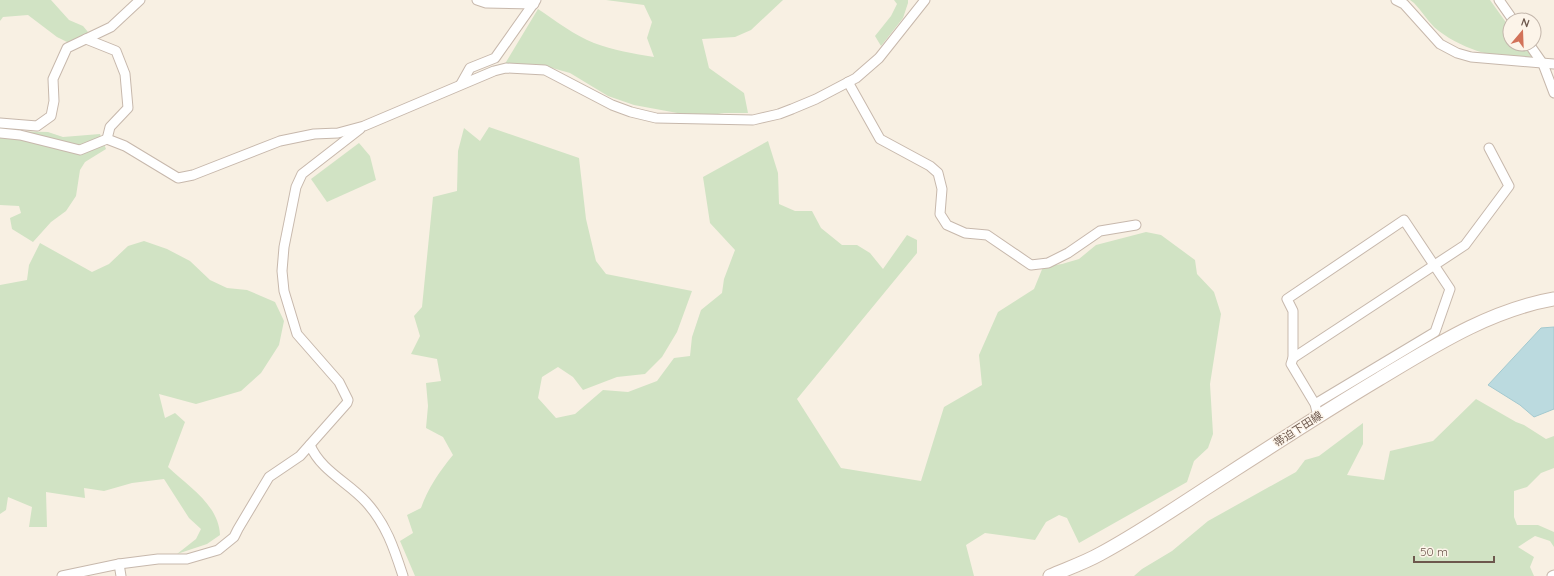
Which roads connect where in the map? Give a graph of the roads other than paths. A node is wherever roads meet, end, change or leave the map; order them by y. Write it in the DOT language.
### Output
graph roads {
  1 [pos="140,0"];
  2 [pos="477,0"];
  3 [pos="925,0"];
  4 [pos="1396,0"];
  5 [pos="1499,0"];
  6 [pos="535,2"];
  7 [pos="1507,12"];
  8 [pos="86,39"];
  9 [pos="1535,52"];
  10 [pos="1543,64"];
  11 [pos="1554,64"];
  12 [pos="848,82"];
  13 [pos="461,84"];
  14 [pos="1554,93"];
  15 [pos="0,123"];
  16 [pos="364,126"];
  17 [pos="0,133"];
  18 [pos="107,139"];
  19 [pos="1490,148"];
  20 [pos="1136,225"];
  21 [pos="1435,266"];
  22 [pos="1554,299"];
  23 [pos="1293,358"];
  24 [pos="1316,410"];
  25 [pos="310,445"];
  26 [pos="119,564"];
  27 [pos="62,576"];
  28 [pos="121,576"];
  29 [pos="403,576"];
  30 [pos="1050,576"];
  1 -- 8 [label="street"];
  2 -- 6 [label="street"];
  3 -- 12 [label="street"];
  4 -- 10 [label="street"];
  5 -- 7 [label="street"];
  6 -- 13 [label="street"];
  8 -- 15 [label="street"];
  8 -- 18 [label="street"];
  9 -- 10 [label="street"];
  10 -- 11 [label="street"];
  10 -- 14 [label="street"];
  12 -- 13 [label="street"];
  12 -- 20 [label="street"];
  13 -- 16 [label="street"];
  16 -- 18 [label="street"];
  16 -- 25 [label="street"];
  17 -- 18 [label="street"];
  19 -- 21 [label="street"];
  21 -- 23 [label="street"];
  21 -- 23 [label="street"];
  21 -- 24 [label="street"];
  22 -- 24 [label="main road, 帯迫下田線"];
  23 -- 24 [label="street"];
  24 -- 30 [label="main road, 帯迫下田線"];
  25 -- 26 [label="street"];
  25 -- 29 [label="street"];
  26 -- 27 [label="street"];
  26 -- 28 [label="street"];
}
